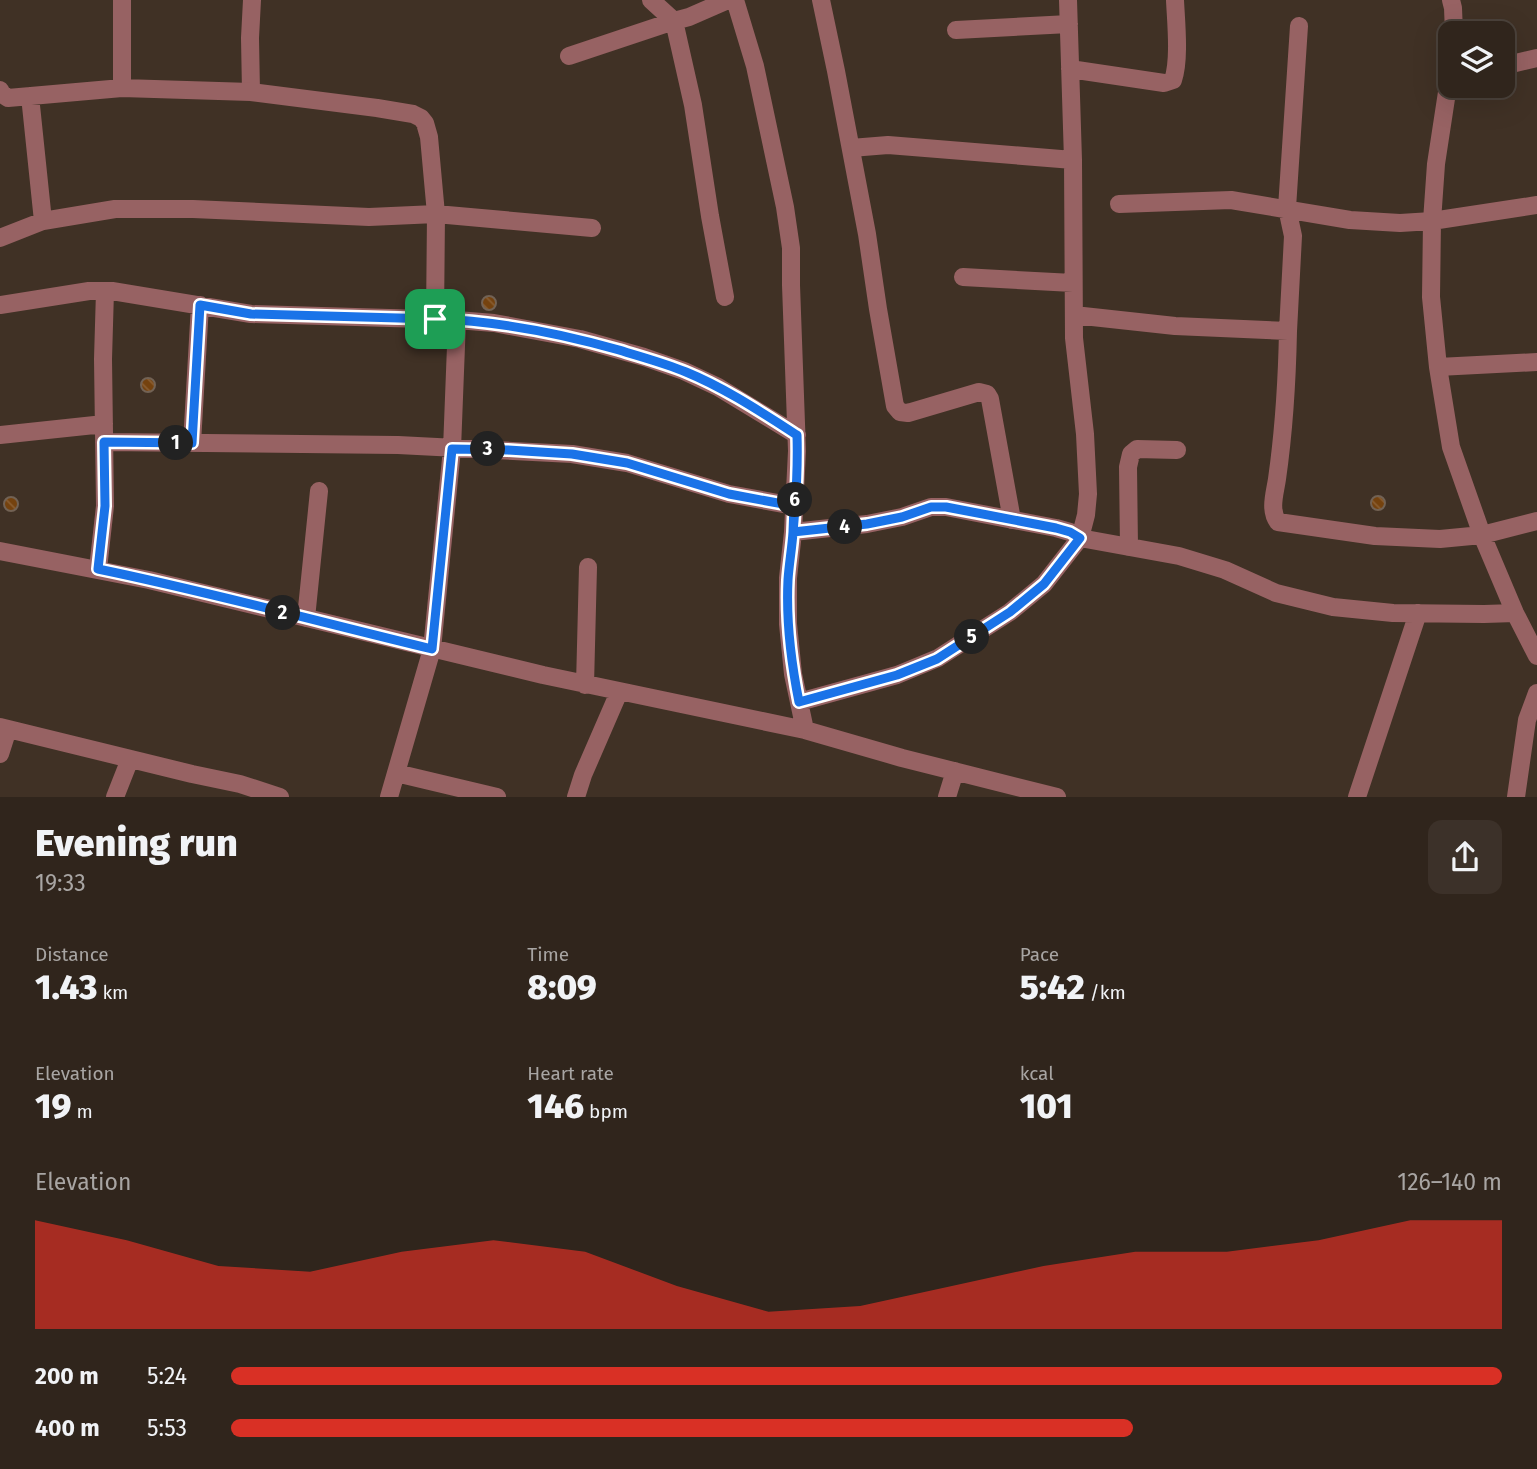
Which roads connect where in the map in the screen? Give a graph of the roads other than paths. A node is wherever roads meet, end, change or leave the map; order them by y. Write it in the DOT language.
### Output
graph roads {
  1 [pos="122,0"];
  2 [pos="252,0"];
  3 [pos="651,0"];
  4 [pos="728,0"];
  5 [pos="735,0"];
  6 [pos="821,0"];
  7 [pos="1068,0"];
  8 [pos="1175,0"];
  9 [pos="1451,0"];
  10 [pos="674,21"];
  11 [pos="1453,21"];
  12 [pos="1069,24"];
  13 [pos="1299,26"];
  14 [pos="956,30"];
  15 [pos="569,56"];
  16 [pos="1537,58"];
  17 [pos="1515,63"];
  18 [pos="1070,69"];
  19 [pos="122,88"];
  20 [pos="0,90"];
  21 [pos="251,92"];
  22 [pos="30,96"];
  23 [pos="1446,98"];
  24 [pos="850,148"];
  25 [pos="1073,160"];
  26 [pos="1119,204"];
  27 [pos="1537,205"];
  28 [pos="1287,208"];
  29 [pos="436,214"];
  30 [pos="43,221"];
  31 [pos="1432,221"];
  32 [pos="592,228"];
  33 [pos="0,238"];
  34 [pos="963,277"];
  35 [pos="1073,283"];
  36 [pos="105,291"];
  37 [pos="726,297"];
  38 [pos="0,305"];
  39 [pos="200,305"];
  40 [pos="1074,315"];
  41 [pos="435,319"];
  42 [pos="457,320"];
  43 [pos="1288,331"];
  44 [pos="1537,362"];
  45 [pos="1438,367"];
  46 [pos="104,433"];
  47 [pos="0,435"];
  48 [pos="797,435"];
  49 [pos="192,443"];
  50 [pos="452,449"];
  51 [pos="1177,450"];
  52 [pos="320,491"];
  53 [pos="794,506"];
  54 [pos="1012,520"];
  55 [pos="1537,521"];
  56 [pos="793,532"];
  57 [pos="1482,536"];
  58 [pos="1080,538"];
  59 [pos="1129,547"];
  60 [pos="0,551"];
  61 [pos="588,567"];
  62 [pos="98,569"];
  63 [pos="1418,613"];
  64 [pos="1515,613"];
  65 [pos="306,618"];
  66 [pos="432,649"];
  67 [pos="1537,656"];
  68 [pos="585,685"];
  69 [pos="619,692"];
  70 [pos="1537,693"];
  71 [pos="799,702"];
  72 [pos="4,728"];
  73 [pos="805,730"];
  74 [pos="0,754"];
  75 [pos="130,759"];
  76 [pos="955,771"];
  77 [pos="396,773"];
  78 [pos="237,791"];
  79 [pos="115,797"];
  80 [pos="281,797"];
  81 [pos="389,797"];
  82 [pos="497,797"];
  83 [pos="576,797"];
  84 [pos="947,797"];
  85 [pos="1057,797"];
  86 [pos="1357,797"];
  87 [pos="1516,797"];
  1 -- 19 [label="street"];
  2 -- 21 [label="street"];
  3 -- 10 [label="street"];
  4 -- 10 [label="street"];
  5 -- 48 [label="street"];
  6 -- 24 [label="street"];
  7 -- 12 [label="street"];
  8 -- 18 [label="street"];
  9 -- 11 [label="street"];
  10 -- 15 [label="street"];
  10 -- 37 [label="street"];
  12 -- 14 [label="street"];
  12 -- 18 [label="street"];
  13 -- 28 [label="street"];
  16 -- 17 [label="street"];
  18 -- 25 [label="street"];
  19 -- 21 [label="street"];
  19 -- 22 [label="street"];
  20 -- 22 [label="street"];
  21 -- 29 [label="street"];
  22 -- 30 [label="street"];
  23 -- 31 [label="street"];
  24 -- 25 [label="street"];
  24 -- 54 [label="street"];
  25 -- 35 [label="street"];
  26 -- 28 [label="street"];
  27 -- 31 [label="street"];
  28 -- 31 [label="street"];
  28 -- 43 [label="street"];
  29 -- 30 [label="street"];
  29 -- 32 [label="street"];
  29 -- 41 [label="street"];
  30 -- 33 [label="street"];
  31 -- 45 [label="street"];
  34 -- 35 [label="street"];
  35 -- 40 [label="street"];
  36 -- 38 [label="street"];
  36 -- 39 [label="street"];
  36 -- 46 [label="street"];
  39 -- 41 [label="street"];
  39 -- 49 [label="street"];
  40 -- 43 [label="street"];
  40 -- 58 [label="street"];
  41 -- 42 [label="street"];
  42 -- 48 [label="street"];
  42 -- 50 [label="street"];
  43 -- 57 [label="street"];
  44 -- 45 [label="street"];
  45 -- 57 [label="street"];
  46 -- 47 [label="street"];
  46 -- 49 [label="street"];
  46 -- 62 [label="street"];
  48 -- 53 [label="street"];
  49 -- 50 [label="street"];
  50 -- 53 [label="street"];
  50 -- 66 [label="street"];
  51 -- 59 [label="street"];
  52 -- 65 [label="street"];
  53 -- 56 [label="street"];
  54 -- 56 [label="street"];
  54 -- 58 [label="street"];
  55 -- 57 [label="street"];
  56 -- 71 [label="street"];
  57 -- 64 [label="street"];
  58 -- 59 [label="street"];
  58 -- 71 [label="street"];
  59 -- 63 [label="street"];
  60 -- 62 [label="street"];
  61 -- 68 [label="street"];
  62 -- 65 [label="street"];
  63 -- 64 [label="street"];
  63 -- 86 [label="street"];
  64 -- 67 [label="street"];
  65 -- 66 [label="street"];
  66 -- 68 [label="street"];
  66 -- 77 [label="street"];
  68 -- 69 [label="street"];
  69 -- 73 [label="street"];
  69 -- 83 [label="street"];
  70 -- 87 [label="street"];
  71 -- 73 [label="street"];
  72 -- 74 [label="street"];
  72 -- 75 [label="street"];
  73 -- 76 [label="street"];
  75 -- 78 [label="street"];
  75 -- 79 [label="street"];
  76 -- 84 [label="street"];
  76 -- 85 [label="street"];
  77 -- 81 [label="street"];
  77 -- 82 [label="street"];
  78 -- 80 [label="street"];
}
